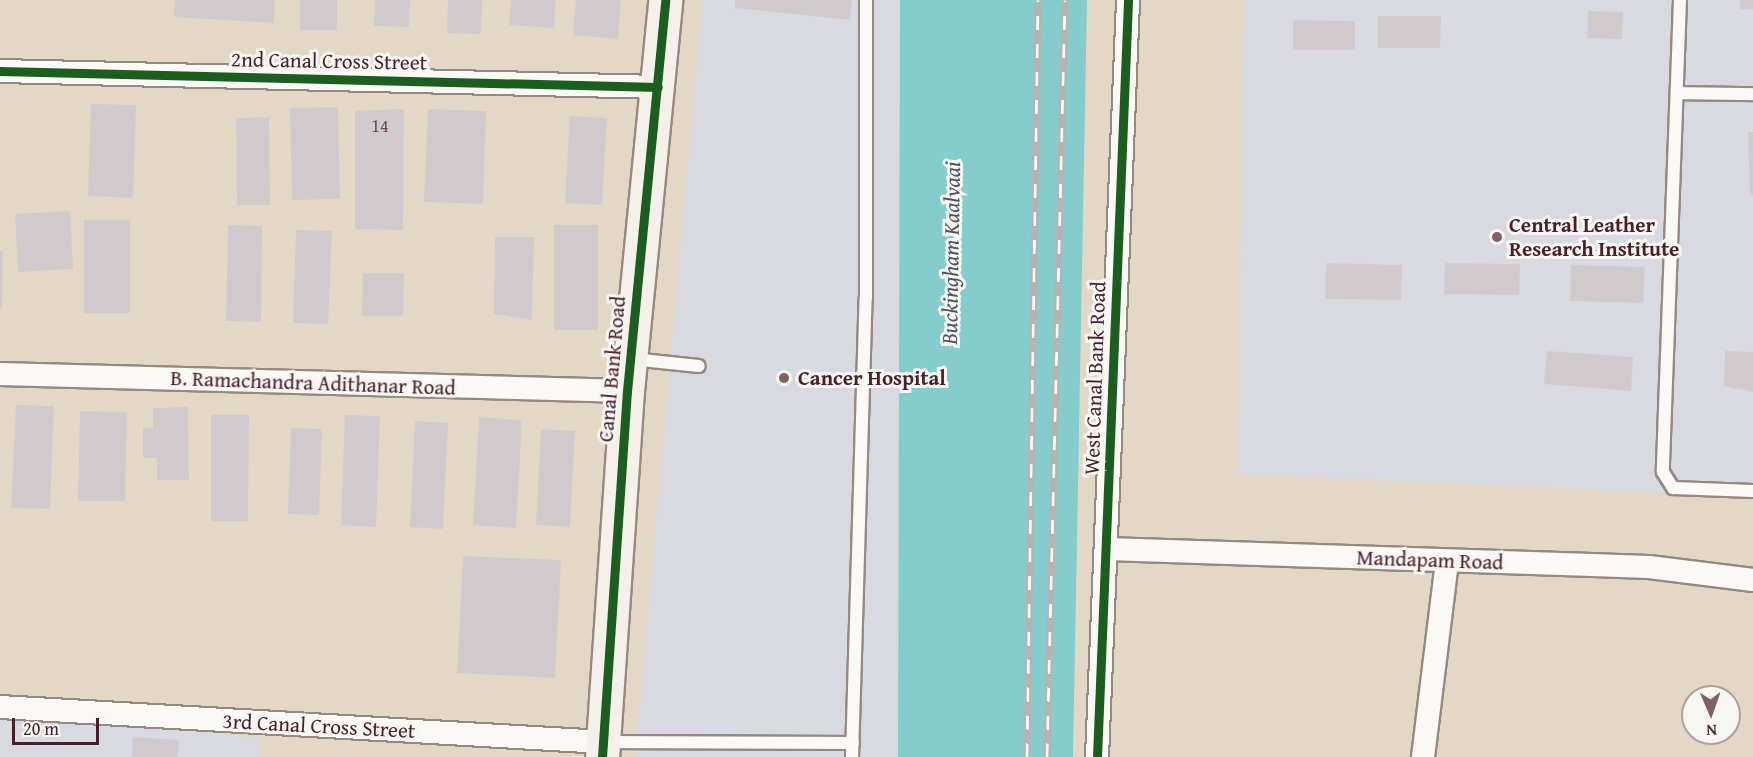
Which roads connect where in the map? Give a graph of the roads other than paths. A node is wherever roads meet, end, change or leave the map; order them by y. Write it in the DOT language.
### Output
graph roads {
  1 [pos="665,0"];
  2 [pos="866,0"];
  3 [pos="1128,0"];
  4 [pos="1680,0"];
  5 [pos="0,71"];
  6 [pos="658,87"];
  7 [pos="1677,93"];
  8 [pos="1753,94"];
  9 [pos="630,359"];
  10 [pos="699,366"];
  11 [pos="0,374"];
  12 [pos="627,391"];
  13 [pos="1753,491"];
  14 [pos="1107,549"];
  15 [pos="1447,561"];
  16 [pos="1753,580"];
  17 [pos="0,707"];
  18 [pos="853,743"];
  19 [pos="602,749"];
  20 [pos="852,757"];
  21 [pos="1097,757"];
  22 [pos="1423,757"];
  1 -- 6 [label="street, Canal Bank Road"];
  2 -- 18 [label="lane"];
  3 -- 14 [label="street, West Canal Bank Road"];
  4 -- 7 [label="lane"];
  5 -- 6 [label="street, 2nd Canal Cross Street"];
  6 -- 9 [label="street, Canal Bank Road"];
  7 -- 8 [label="lane"];
  7 -- 13 [label="lane"];
  9 -- 10 [label="lane"];
  9 -- 12 [label="street, Canal Bank Road"];
  11 -- 12 [label="street, B. Ramachandra Adithanar Road"];
  12 -- 19 [label="street, Canal Bank Road"];
  14 -- 15 [label="street, Mandapam Road"];
  14 -- 21 [label="street, West Canal Bank Road"];
  15 -- 16 [label="street, Mandapam Road"];
  15 -- 22 [label="street"];
  17 -- 19 [label="street, 3rd Canal Cross Street"];
  18 -- 19 [label="lane"];
  18 -- 20 [label="lane"];
}
